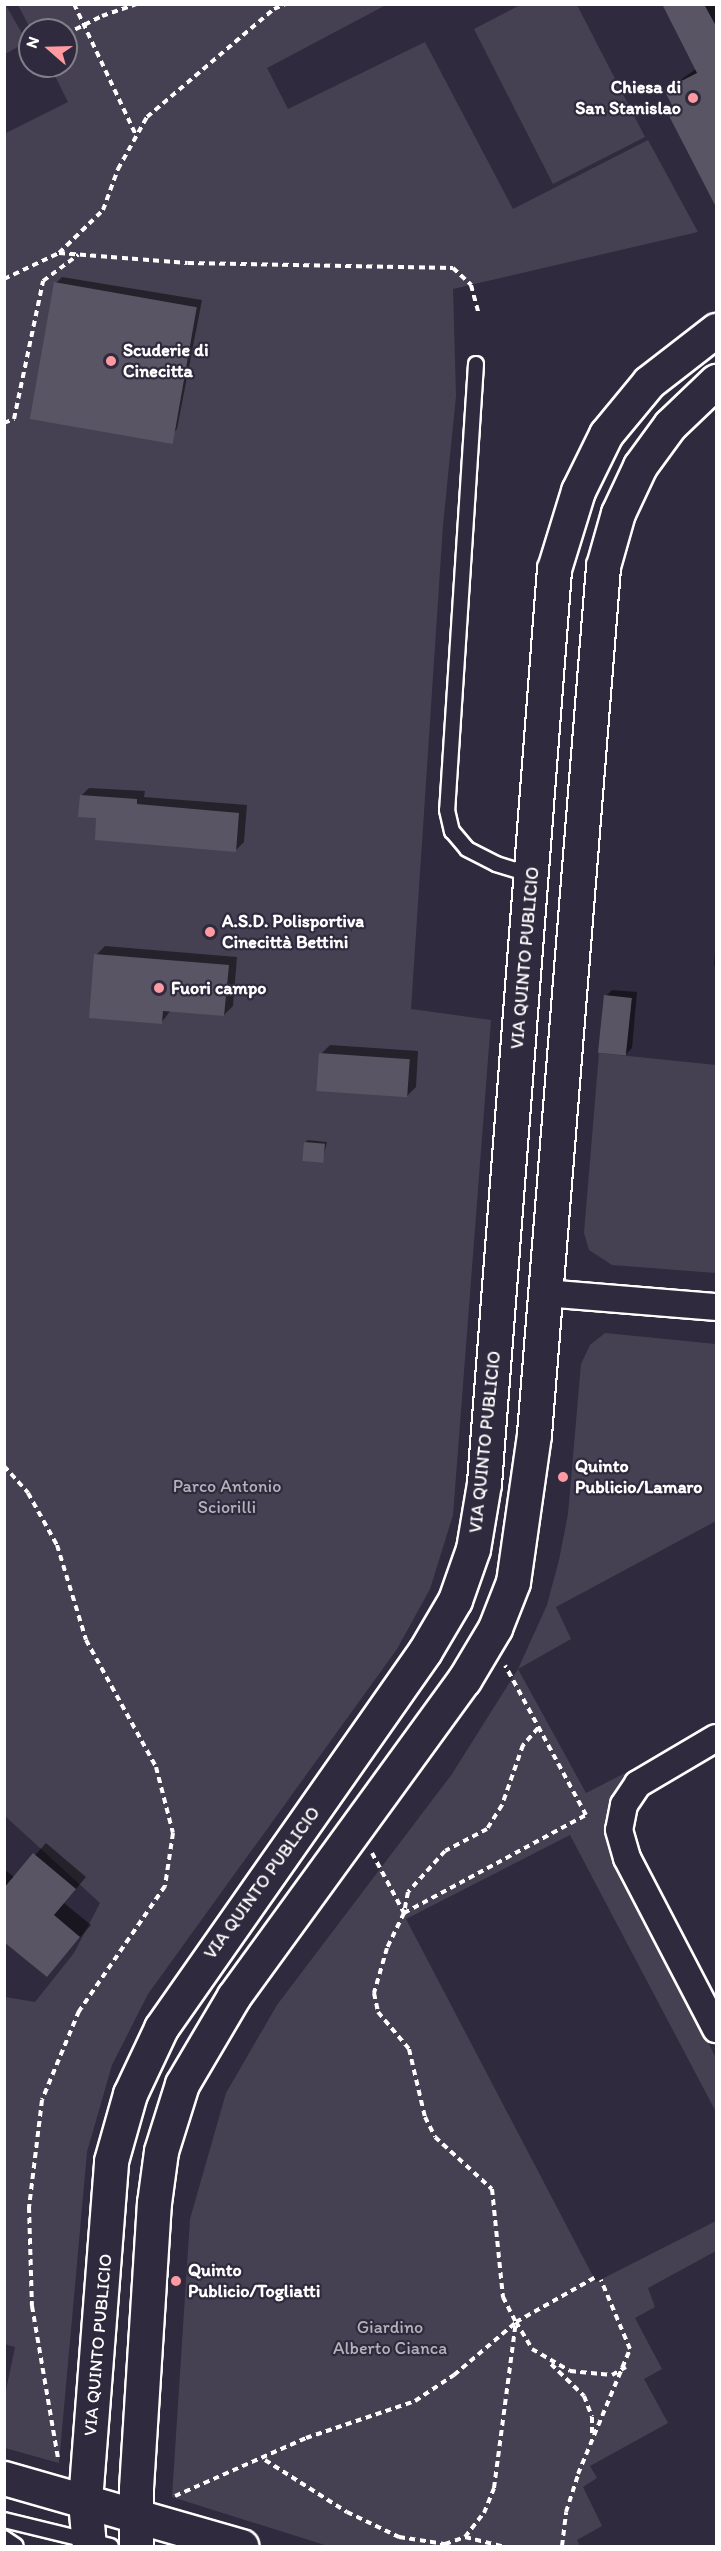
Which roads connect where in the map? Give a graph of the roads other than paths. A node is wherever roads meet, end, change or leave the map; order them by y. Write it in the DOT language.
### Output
graph roads {
  1 [pos="717,330"];
  2 [pos="476,364"];
  3 [pos="717,381"];
  4 [pos="532,875"];
  5 [pos="501,1264"];
  6 [pos="546,1293"];
  7 [pos="717,1307"];
  8 [pos="717,1738"];
  9 [pos="717,2029"];
  10 [pos="4,2478"];
  11 [pos="86,2501"];
  12 [pos="136,2514"];
  13 [pos="4,2520"];
  14 [pos="4,2538"];
  15 [pos="96,2545"];
  16 [pos="16,2547"];
  17 [pos="136,2547"];
  18 [pos="241,2547"];
  1 -- 4 [label="street, VIA QUINTO PUBLICIO"];
  2 -- 4 [label="lane"];
  3 -- 6 [label="street"];
  4 -- 5 [label="street, VIA QUINTO PUBLICIO"];
  5 -- 6 [label="street"];
  5 -- 11 [label="street, VIA QUINTO PUBLICIO"];
  6 -- 7 [label="street"];
  6 -- 12 [label="street"];
  8 -- 9 [label="street"];
  10 -- 11 [label="street"];
  11 -- 12 [label="street"];
  11 -- 15 [label="street, VIA QUINTO PUBLICIO"];
  12 -- 17 [label="street"];
  12 -- 18 [label="street"];
  13 -- 15 [label="lane"];
  14 -- 16 [label="lane"];
}
